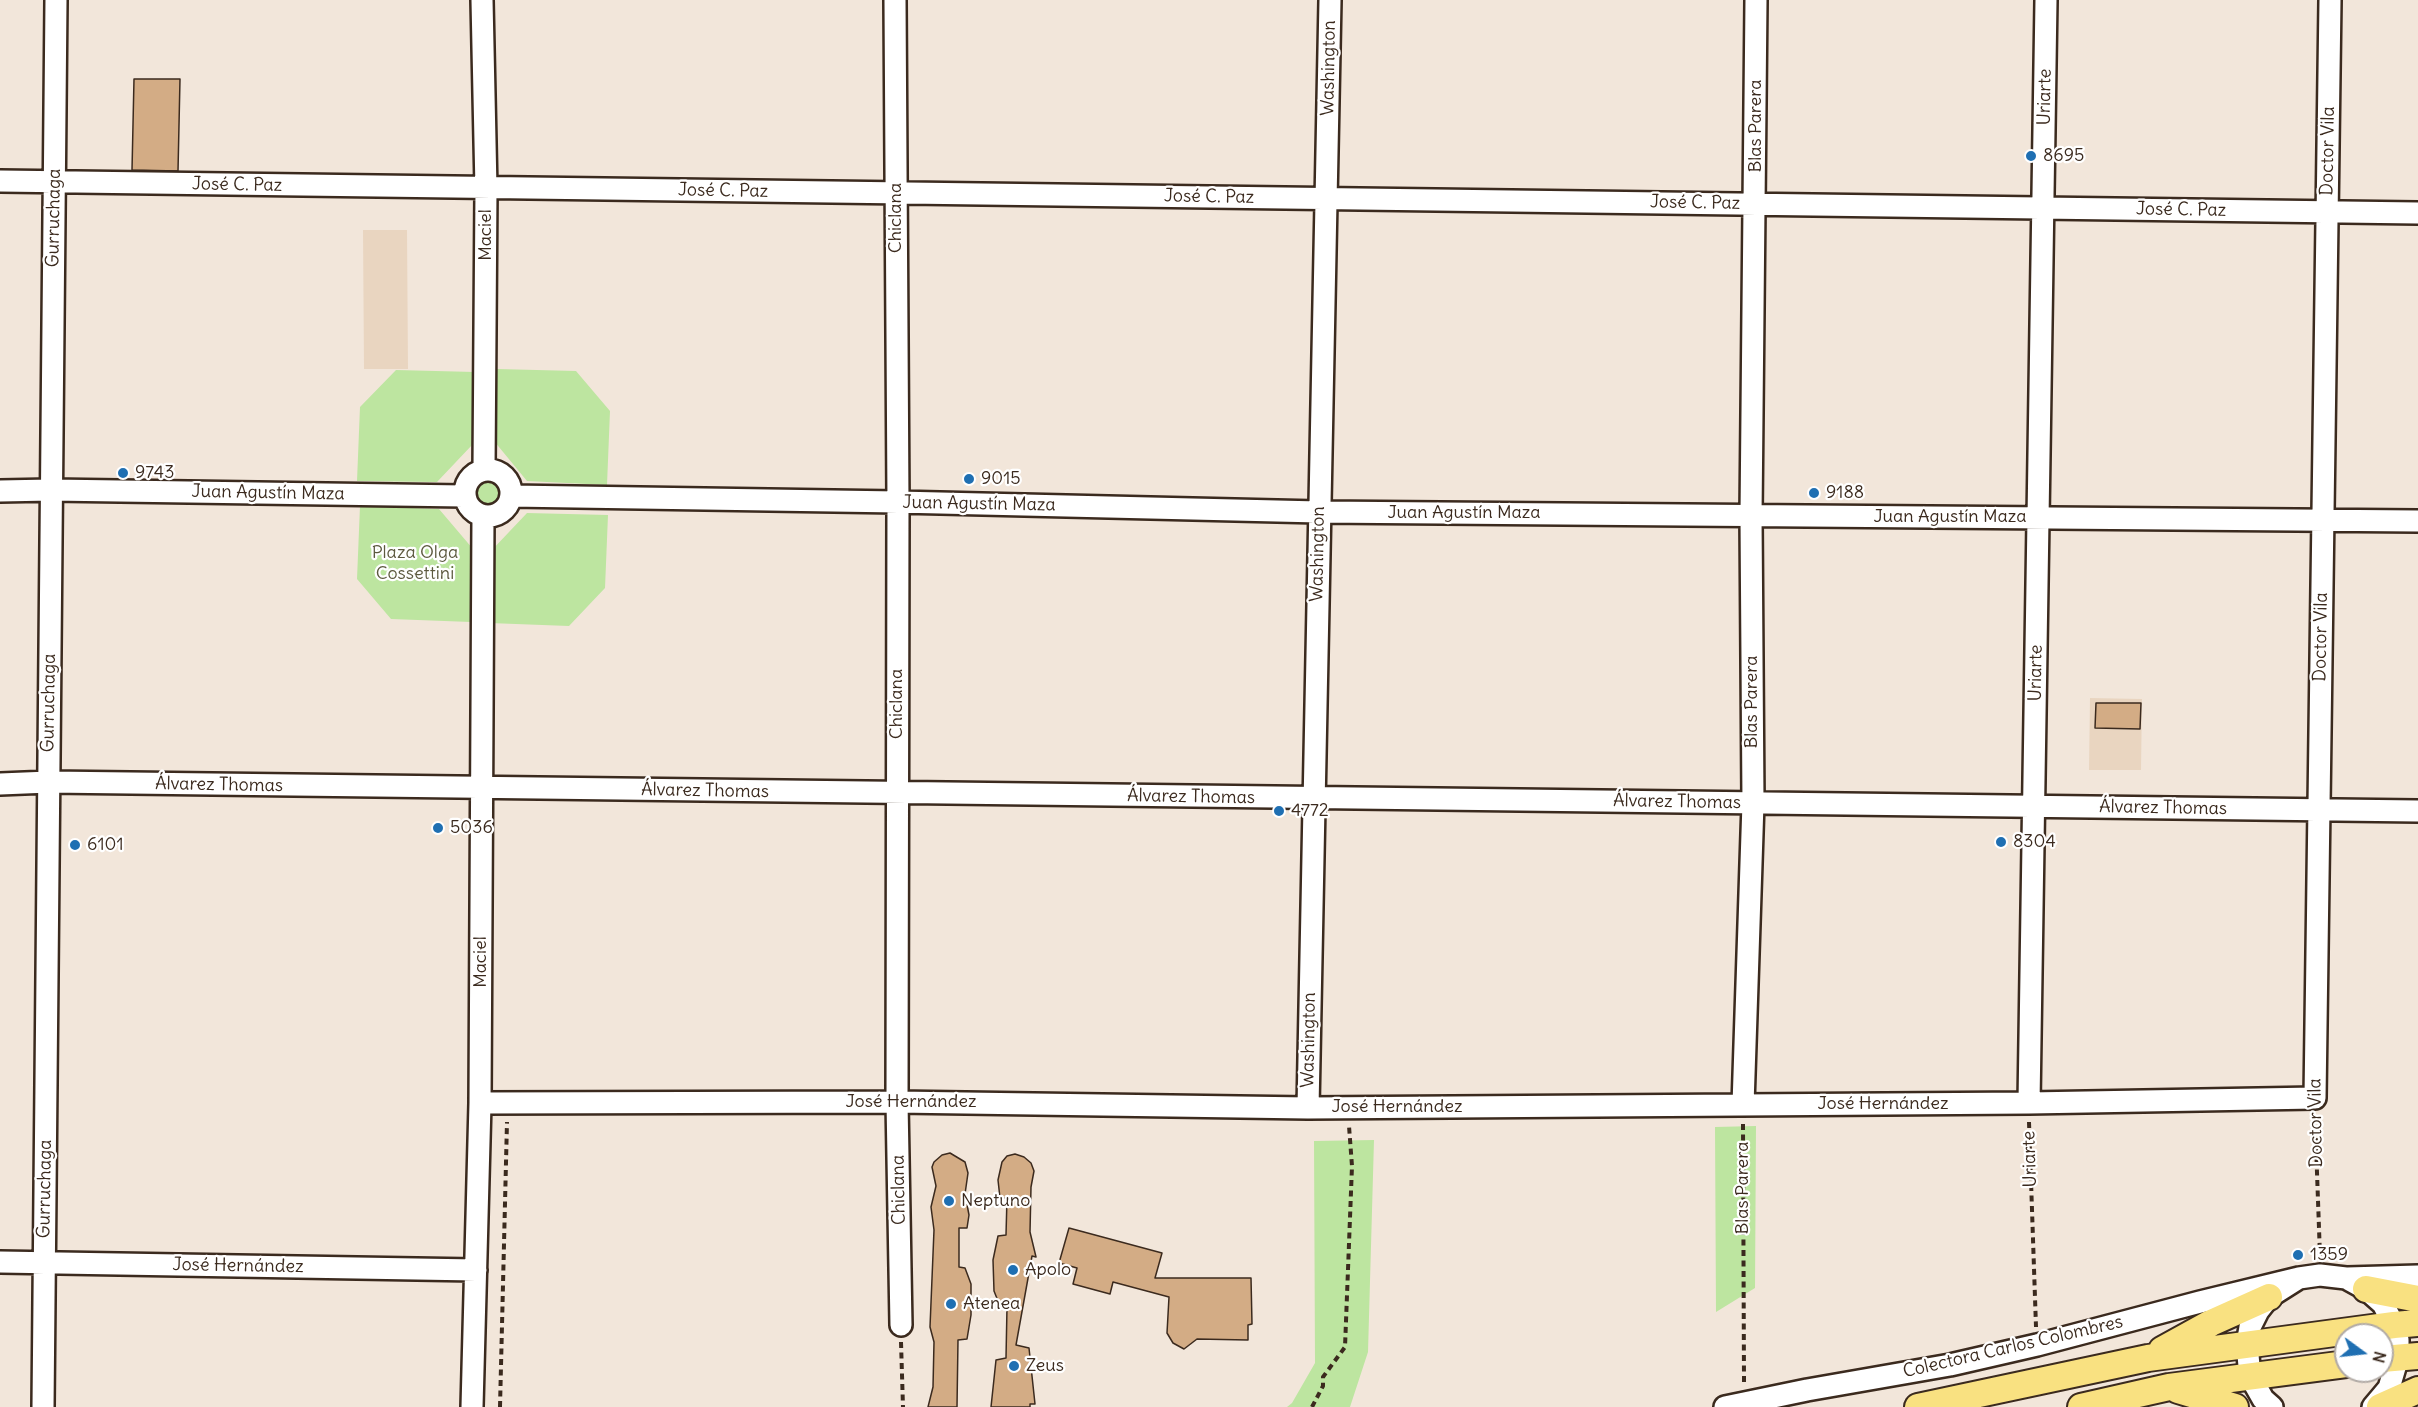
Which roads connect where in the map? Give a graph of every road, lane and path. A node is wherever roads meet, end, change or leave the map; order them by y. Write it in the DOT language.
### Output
graph roads {
  1 [pos="56,0"];
  2 [pos="482,0"];
  3 [pos="895,0"];
  4 [pos="1330,0"];
  5 [pos="1756,0"];
  6 [pos="2046,0"];
  7 [pos="2330,0"];
  8 [pos="0,181"];
  9 [pos="54,182"];
  10 [pos="486,189"];
  11 [pos="896,193"];
  12 [pos="1326,199"];
  13 [pos="1755,204"];
  14 [pos="2044,208"];
  15 [pos="2327,212"];
  16 [pos="2418,213"];
  17 [pos="484,469"];
  18 [pos="51,490"];
  19 [pos="0,491"];
  20 [pos="464,496"];
  21 [pos="511,496"];
  22 [pos="898,502"];
  23 [pos="1319,512"];
  24 [pos="483,516"];
  25 [pos="1751,516"];
  26 [pos="2038,518"];
  27 [pos="2323,520"];
  28 [pos="2418,521"];
  29 [pos="48,782"];
  30 [pos="0,784"];
  31 [pos="481,788"];
  32 [pos="897,793"];
  33 [pos="1313,798"];
  34 [pos="1753,803"];
  35 [pos="2034,806"];
  36 [pos="2318,810"];
  37 [pos="2418,811"];
  38 [pos="2315,1098"];
  39 [pos="897,1102"];
  40 [pos="480,1103"];
  41 [pos="507,1103"];
  42 [pos="2028,1103"];
  43 [pos="1743,1105"];
  44 [pos="1348,1107"];
  45 [pos="1308,1108"];
  46 [pos="0,1262"];
  47 [pos="44,1263"];
  48 [pos="476,1270"];
  49 [pos="2320,1275"];
  50 [pos="2418,1275"];
  51 [pos="2299,1278"];
  52 [pos="2356,1284"];
  53 [pos="2269,1297"];
  54 [pos="2418,1299"];
  55 [pos="2406,1324"];
  56 [pos="901,1325"];
  57 [pos="2037,1345"];
  58 [pos="2247,1345"];
  59 [pos="2399,1357"];
  60 [pos="2148,1358"];
  61 [pos="2334,1366"];
  62 [pos="2250,1377"];
  63 [pos="2169,1387"];
  64 [pos="2418,1390"];
  65 [pos="1735,1405"];
  66 [pos="43,1407"];
  67 [pos="472,1407"];
  68 [pos="500,1407"];
  69 [pos="903,1407"];
  70 [pos="1312,1407"];
  71 [pos="1918,1407"];
  72 [pos="2081,1407"];
  73 [pos="2235,1407"];
  74 [pos="2272,1407"];
  75 [pos="2373,1407"];
  76 [pos="2380,1407"];
  1 -- 9 [label="street, Gurruchaga"];
  2 -- 10 [label="street, Maciel"];
  3 -- 11 [label="street, Chiclana"];
  4 -- 12 [label="street, Washington"];
  5 -- 13 [label="street, Blas Parera"];
  6 -- 14 [label="street, Uriarte"];
  7 -- 15 [label="street, Doctor Vila"];
  8 -- 9 [label="street, José C. Paz"];
  9 -- 10 [label="street, José C. Paz"];
  9 -- 18 [label="street, Gurruchaga"];
  10 -- 11 [label="street, José C. Paz"];
  10 -- 17 [label="street, Maciel"];
  11 -- 12 [label="street, José C. Paz"];
  11 -- 22 [label="street, Chiclana"];
  12 -- 13 [label="street, José C. Paz"];
  12 -- 23 [label="street, Washington"];
  13 -- 14 [label="street, José C. Paz"];
  13 -- 25 [label="street, Blas Parera"];
  14 -- 15 [label="street, José C. Paz"];
  14 -- 26 [label="street, Uriarte"];
  15 -- 16 [label="street, José C. Paz"];
  15 -- 27 [label="street, Doctor Vila"];
  17 -- 20 [label="street"];
  17 -- 21 [label="street"];
  18 -- 19 [label="street, Juan Agustín Maza"];
  18 -- 20 [label="street, Juan Agustín Maza"];
  18 -- 29 [label="street, Gurruchaga"];
  20 -- 24 [label="street"];
  21 -- 22 [label="street, Juan Agustín Maza"];
  21 -- 24 [label="street"];
  22 -- 23 [label="street, Juan Agustín Maza"];
  22 -- 32 [label="street, Chiclana"];
  23 -- 25 [label="street, Juan Agustín Maza"];
  23 -- 33 [label="street, Washington"];
  24 -- 31 [label="street, Maciel"];
  25 -- 26 [label="street, Juan Agustín Maza"];
  25 -- 34 [label="street, Blas Parera"];
  26 -- 27 [label="street, Juan Agustín Maza"];
  26 -- 35 [label="street, Uriarte"];
  27 -- 28 [label="street, Juan Agustín Maza"];
  27 -- 36 [label="street, Doctor Vila"];
  29 -- 30 [label="street, Álvarez Thomas"];
  29 -- 31 [label="street, Álvarez Thomas"];
  29 -- 47 [label="street, Gurruchaga"];
  31 -- 32 [label="street, Álvarez Thomas"];
  31 -- 40 [label="street, Maciel"];
  32 -- 33 [label="street, Álvarez Thomas"];
  32 -- 39 [label="street, Chiclana"];
  33 -- 34 [label="street, Álvarez Thomas"];
  33 -- 45 [label="street, Washington"];
  34 -- 35 [label="street, Álvarez Thomas"];
  34 -- 43 [label="street, Blas Parera"];
  35 -- 36 [label="street, Álvarez Thomas"];
  35 -- 42 [label="street, Uriarte"];
  36 -- 37 [label="street, Álvarez Thomas"];
  36 -- 38 [label="street, Doctor Vila"];
  38 -- 42 [label="street, José Hernández"];
  38 -- 49 [label="path, Doctor Vila"];
  39 -- 41 [label="street, José Hernández"];
  39 -- 45 [label="street, José Hernández"];
  39 -- 56 [label="street, Chiclana"];
  40 -- 41 [label="street, José Hernández"];
  40 -- 48 [label="street, Maciel"];
  41 -- 68 [label="path"];
  42 -- 43 [label="street, José Hernández"];
  42 -- 57 [label="path, Uriarte"];
  43 -- 44 [label="street, José Hernández"];
  43 -- 65 [label="path, Blas Parera"];
  44 -- 45 [label="street, José Hernández"];
  44 -- 70 [label="path"];
  46 -- 47 [label="street, José Hernández"];
  47 -- 48 [label="street, José Hernández"];
  47 -- 66 [label="street, Gurruchaga"];
  48 -- 67 [label="street, Maciel"];
  49 -- 51 [label="street, Colectora Carlos Colombres"];
  49 -- 52 [label="street, Colectora Carlos Colombres"];
  50 -- 52 [label="street"];
  51 -- 53 [label="street"];
  51 -- 57 [label="street, Colectora Carlos Colombres"];
  52 -- 54 [label="main road"];
  52 -- 55 [label="street"];
  53 -- 58 [label="street"];
  53 -- 60 [label="main road"];
  55 -- 58 [label="main road"];
  55 -- 59 [label="street"];
  56 -- 69 [label="path"];
  57 -- 65 [label="street, Colectora Carlos Colombres"];
  58 -- 60 [label="main road"];
  58 -- 62 [label="street"];
  59 -- 75 [label="street"];
  60 -- 71 [label="main road"];
  61 -- 62 [label="main road"];
  62 -- 63 [label="main road"];
  62 -- 74 [label="street"];
  63 -- 72 [label="main road"];
  63 -- 73 [label="main road"];
  64 -- 76 [label="main road"];
}
